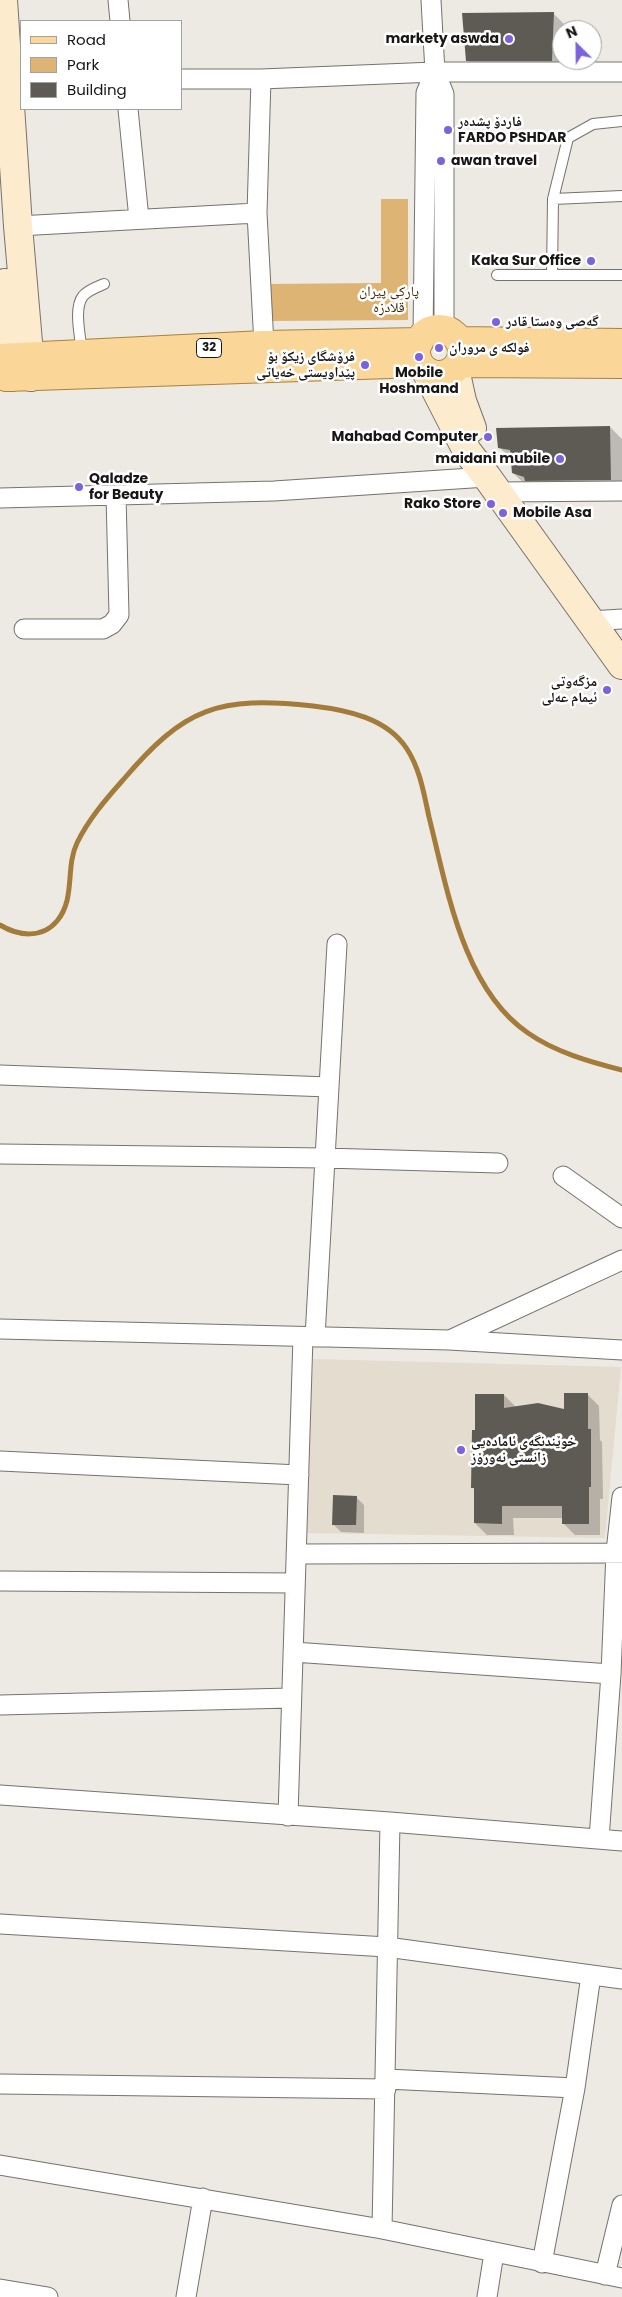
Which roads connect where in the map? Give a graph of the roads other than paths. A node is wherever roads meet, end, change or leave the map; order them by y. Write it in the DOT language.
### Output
graph roads {
  1 [pos="3,0"];
  2 [pos="118,0"];
  3 [pos="431,0"];
  4 [pos="120,20"];
  5 [pos="434,72"];
  6 [pos="622,72"];
  7 [pos="182,79"];
  8 [pos="261,79"];
  9 [pos="128,110"];
  10 [pos="622,121"];
  11 [pos="622,196"];
  12 [pos="553,199"];
  13 [pos="257,213"];
  14 [pos="9,218"];
  15 [pos="139,219"];
  16 [pos="497,275"];
  17 [pos="552,275"];
  18 [pos="622,275"];
  19 [pos="104,284"];
  20 [pos="622,343"];
  21 [pos="264,345"];
  22 [pos="438,352"];
  23 [pos="82,355"];
  24 [pos="622,364"];
  25 [pos="14,367"];
  26 [pos="492,484"];
  27 [pos="622,491"];
  28 [pos="116,495"];
  29 [pos="0,498"];
  30 [pos="622,618"];
  31 [pos="590,621"];
  32 [pos="24,629"];
  33 [pos="622,665"];
  34 [pos="337,944"];
  35 [pos="0,1075"];
  36 [pos="329,1087"];
  37 [pos="0,1154"];
  38 [pos="325,1158"];
  39 [pos="498,1163"];
  40 [pos="563,1176"];
  41 [pos="622,1218"];
  42 [pos="622,1260"];
  43 [pos="0,1329"];
  44 [pos="309,1337"];
  45 [pos="449,1340"];
  46 [pos="622,1350"];
  47 [pos="0,1462"];
  48 [pos="299,1475"];
  49 [pos="622,1497"];
  50 [pos="619,1553"];
  51 [pos="296,1554"];
  52 [pos="0,1581"];
  53 [pos="295,1583"];
  54 [pos="293,1652"];
  55 [pos="614,1684"];
  56 [pos="291,1698"];
  57 [pos="0,1705"];
  58 [pos="0,1795"];
  59 [pos="288,1816"];
  60 [pos="390,1822"];
  61 [pos="599,1839"];
  62 [pos="622,1840"];
  63 [pos="0,1924"];
  64 [pos="386,1947"];
  65 [pos="591,1975"];
  66 [pos="622,1979"];
  67 [pos="0,2084"];
  68 [pos="386,2084"];
  69 [pos="575,2088"];
  70 [pos="0,2165"];
  71 [pos="203,2198"];
  72 [pos="622,2205"];
  73 [pos="382,2229"];
  74 [pos="494,2253"];
  75 [pos="542,2263"];
  76 [pos="613,2276"];
  77 [pos="0,2289"];
  78 [pos="48,2297"];
  79 [pos="186,2297"];
  80 [pos="487,2297"];
  1 -- 14 [label="street"];
  2 -- 4 [label="street"];
  3 -- 5 [label="street"];
  5 -- 6 [label="street"];
  5 -- 8 [label="street"];
  5 -- 22 [label="street"];
  7 -- 8 [label="street"];
  8 -- 13 [label="street"];
  9 -- 15 [label="street"];
  10 -- 12 [label="lane"];
  11 -- 12 [label="lane"];
  12 -- 17 [label="lane"];
  13 -- 15 [label="street"];
  13 -- 21 [label="street"];
  14 -- 15 [label="street"];
  14 -- 25 [label="street"];
  16 -- 17 [label="lane"];
  17 -- 18 [label="lane"];
  19 -- 23 [label="lane"];
  20 -- 22 [label="main road, 32"];
  21 -- 22 [label="main road, 32"];
  21 -- 23 [label="main road, 32"];
  22 -- 24 [label="main road, 32"];
  22 -- 25 [label="main road, 32"];
  22 -- 26 [label="street"];
  23 -- 25 [label="main road, 32"];
  26 -- 27 [label="street"];
  26 -- 28 [label="street"];
  26 -- 31 [label="street"];
  28 -- 29 [label="street"];
  28 -- 32 [label="street"];
  30 -- 31 [label="street"];
  31 -- 33 [label="street"];
  34 -- 36 [label="street"];
  35 -- 36 [label="street"];
  36 -- 38 [label="street"];
  37 -- 38 [label="street"];
  38 -- 39 [label="street"];
  38 -- 44 [label="street"];
  40 -- 41 [label="street"];
  42 -- 45 [label="street"];
  43 -- 44 [label="street"];
  44 -- 45 [label="street"];
  44 -- 48 [label="street"];
  45 -- 46 [label="street"];
  47 -- 48 [label="street"];
  48 -- 51 [label="street"];
  49 -- 50 [label="street"];
  50 -- 51 [label="street"];
  50 -- 55 [label="street"];
  51 -- 53 [label="street"];
  52 -- 53 [label="street"];
  53 -- 54 [label="street"];
  54 -- 55 [label="street"];
  54 -- 56 [label="street"];
  55 -- 61 [label="street"];
  56 -- 57 [label="street"];
  56 -- 59 [label="street"];
  58 -- 59 [label="street"];
  59 -- 60 [label="street"];
  60 -- 61 [label="street"];
  60 -- 64 [label="street"];
  61 -- 62 [label="street"];
  63 -- 64 [label="street"];
  64 -- 65 [label="street"];
  64 -- 68 [label="street"];
  65 -- 66 [label="street"];
  65 -- 69 [label="street"];
  67 -- 68 [label="street"];
  68 -- 69 [label="street"];
  68 -- 73 [label="street"];
  69 -- 75 [label="street"];
  70 -- 71 [label="street"];
  71 -- 73 [label="street"];
  71 -- 79 [label="street"];
  72 -- 76 [label="street"];
  73 -- 74 [label="street"];
  74 -- 75 [label="street"];
  74 -- 80 [label="street"];
  75 -- 76 [label="street"];
  77 -- 78 [label="street"];
}
